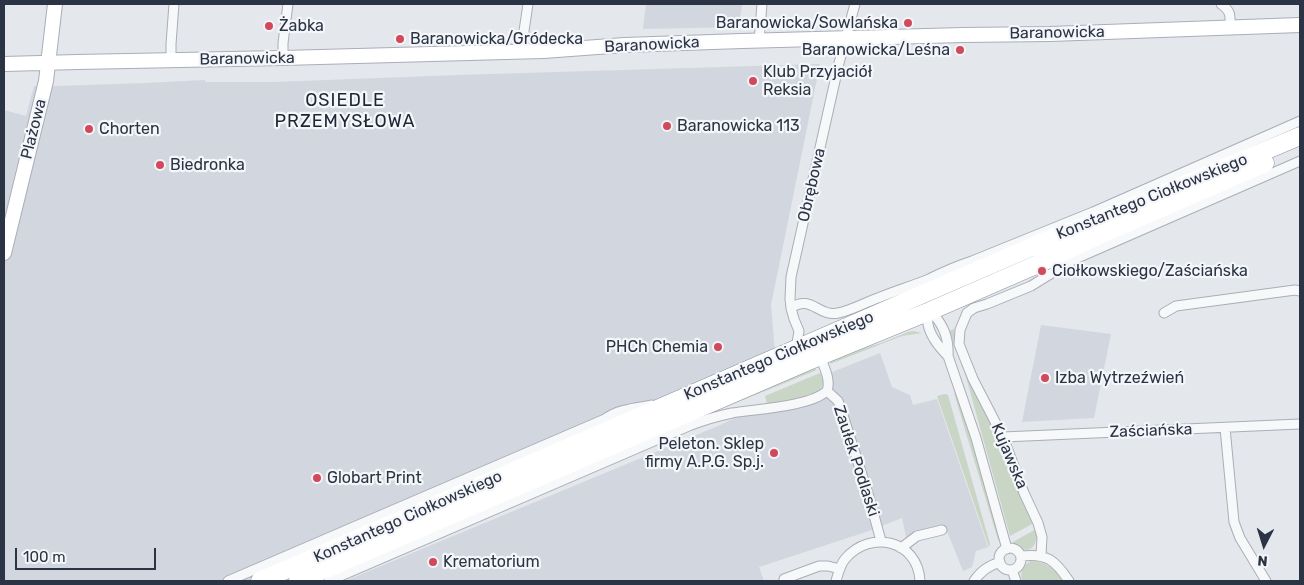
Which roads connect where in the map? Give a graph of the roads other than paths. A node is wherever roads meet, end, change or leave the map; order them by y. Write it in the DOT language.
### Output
graph roads {
  1 [pos="55,4"];
  2 [pos="174,4"];
  3 [pos="288,4"];
  4 [pos="528,4"];
  5 [pos="762,4"];
  6 [pos="855,4"];
  7 [pos="1221,4"];
  8 [pos="1300,25"];
  9 [pos="1230,28"];
  10 [pos="846,38"];
  11 [pos="759,41"];
  12 [pos="524,51"];
  13 [pos="283,58"];
  14 [pos="171,60"];
  15 [pos="48,62"];
  16 [pos="4,64"];
  17 [pos="1300,121"];
  18 [pos="1300,136"];
  19 [pos="1300,148"];
  20 [pos="1300,160"];
  21 [pos="4,253"];
  22 [pos="1300,291"];
  23 [pos="923,294"];
  24 [pos="791,308"];
  25 [pos="930,311"];
  26 [pos="1164,312"];
  27 [pos="799,331"];
  28 [pos="818,348"];
  29 [pos="796,349"];
  30 [pos="826,391"];
  31 [pos="677,401"];
  32 [pos="1300,424"];
  33 [pos="1225,428"];
  34 [pos="1003,437"];
  35 [pos="942,530"];
  36 [pos="881,541"];
  37 [pos="901,548"];
  38 [pos="1007,548"];
  39 [pos="1041,555"];
  40 [pos="1021,556"];
  41 [pos="1000,562"];
  42 [pos="840,569"];
  43 [pos="1012,570"];
  44 [pos="784,578"];
  45 [pos="228,581"];
  46 [pos="260,581"];
  47 [pos="298,581"];
  48 [pos="329,581"];
  49 [pos="836,581"];
  50 [pos="920,581"];
  51 [pos="974,581"];
  52 [pos="1016,581"];
  53 [pos="1069,581"];
  54 [pos="1264,581"];
  1 -- 15 [label="street, Plażowa"];
  2 -- 14 [label="street"];
  3 -- 13 [label="street"];
  4 -- 12 [label="street"];
  5 -- 11 [label="street"];
  6 -- 10 [label="street, Obrębowa"];
  7 -- 9 [label="street"];
  8 -- 9 [label="street, Baranowicka"];
  9 -- 10 [label="street, Baranowicka"];
  10 -- 11 [label="street, Baranowicka"];
  10 -- 24 [label="street, Obrębowa"];
  11 -- 12 [label="street, Baranowicka"];
  12 -- 13 [label="street, Baranowicka"];
  13 -- 14 [label="street, Baranowicka"];
  14 -- 15 [label="street, Baranowicka"];
  15 -- 16 [label="street, Baranowicka"];
  15 -- 21 [label="street, Plażowa"];
  17 -- 24 [label="street"];
  18 -- 23 [label="highway, Konstantego Ciołkowskiego"];
  19 -- 25 [label="highway, Konstantego Ciołkowskiego"];
  20 -- 34 [label="street, Kujawska"];
  22 -- 26 [label="street"];
  23 -- 25 [label="highway"];
  23 -- 28 [label="highway, Konstantego Ciołkowskiego"];
  24 -- 27 [label="street, Obrębowa"];
  25 -- 28 [label="highway, Konstantego Ciołkowskiego"];
  25 -- 38 [label="street"];
  27 -- 28 [label="street"];
  27 -- 29 [label="street, Obrębowa"];
  28 -- 29 [label="highway, Konstantego Ciołkowskiego"];
  28 -- 30 [label="street, Zaułek Podlaski"];
  28 -- 47 [label="highway, Konstantego Ciołkowskiego"];
  29 -- 31 [label="highway, Konstantego Ciołkowskiego"];
  30 -- 36 [label="street, Zaułek Podlaski"];
  30 -- 48 [label="street"];
  31 -- 45 [label="street"];
  31 -- 46 [label="highway, Konstantego Ciołkowskiego"];
  32 -- 33 [label="street, Zaściańska"];
  33 -- 34 [label="street, Zaściańska"];
  33 -- 54 [label="street"];
  34 -- 39 [label="street, Kujawska"];
  35 -- 37 [label="street"];
  36 -- 37 [label="street"];
  36 -- 42 [label="street"];
  37 -- 50 [label="street"];
  38 -- 40 [label="street"];
  38 -- 41 [label="street"];
  39 -- 40 [label="street"];
  39 -- 53 [label="street"];
  40 -- 43 [label="street"];
  41 -- 43 [label="street"];
  41 -- 51 [label="street"];
  42 -- 44 [label="street"];
  42 -- 49 [label="street"];
  43 -- 52 [label="street"];
}
